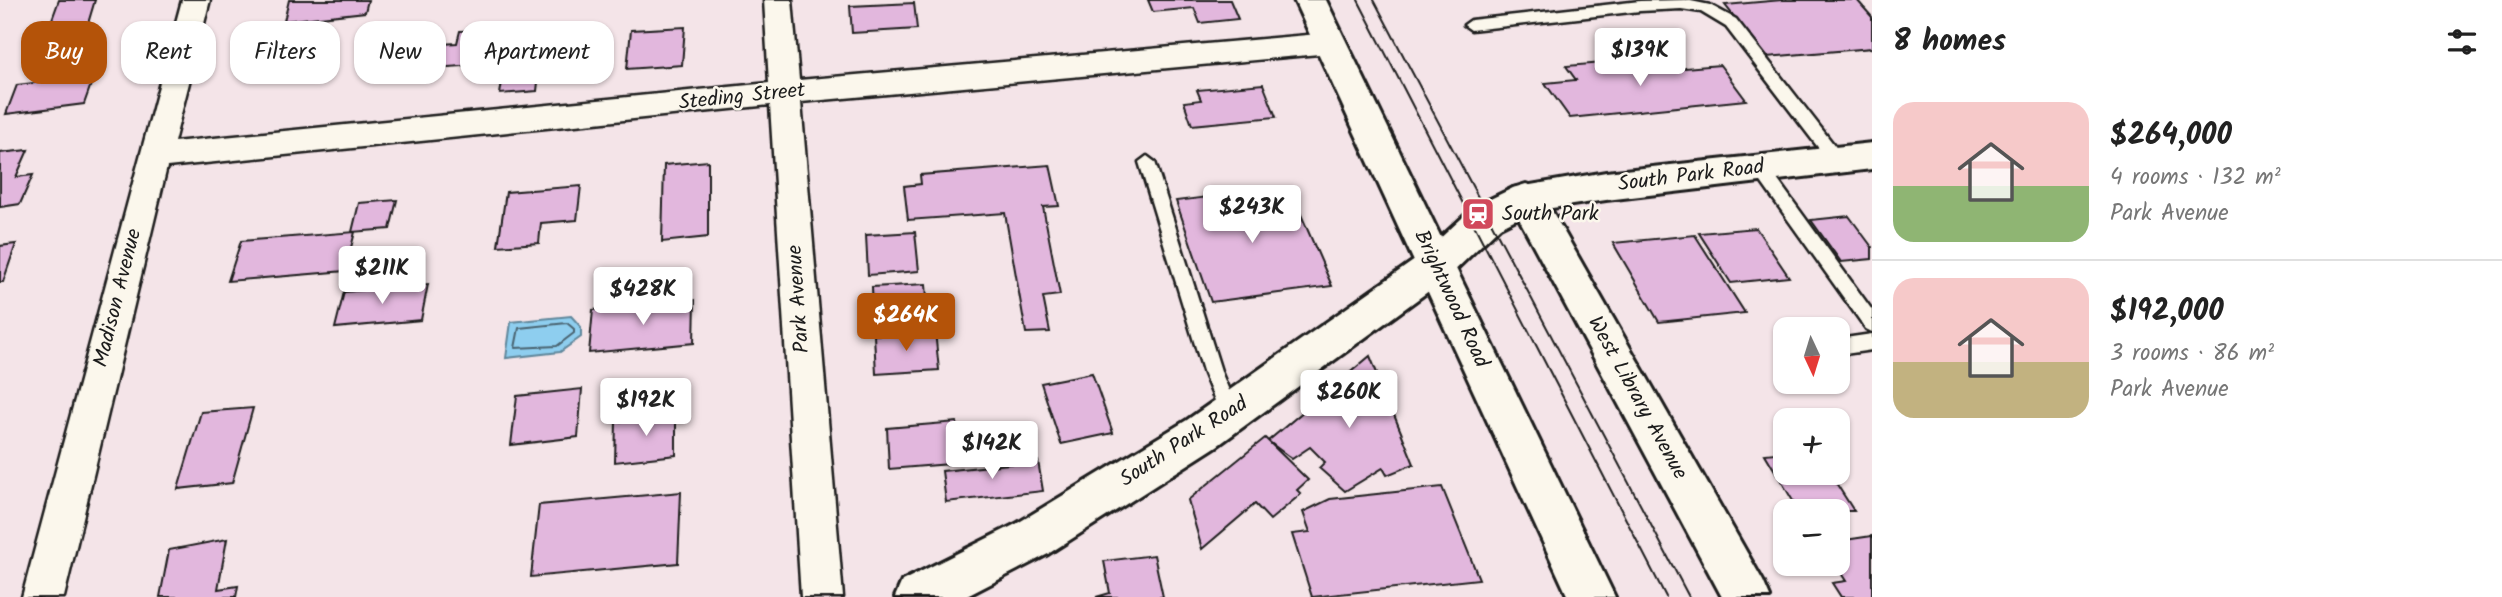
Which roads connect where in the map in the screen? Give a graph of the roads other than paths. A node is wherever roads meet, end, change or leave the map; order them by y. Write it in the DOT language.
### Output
graph roads {
  1 [pos="196,0"];
  2 [pos="778,0"];
  3 [pos="1310,0"];
  4 [pos="1727,0"];
  5 [pos="1718,16"];
  6 [pos="1472,25"];
  7 [pos="1330,43"];
  8 [pos="783,93"];
  9 [pos="153,156"];
  10 [pos="1872,156"];
  11 [pos="1836,159"];
  12 [pos="1147,162"];
  13 [pos="1760,168"];
  14 [pos="1526,198"];
  15 [pos="1435,266"];
  16 [pos="1872,324"];
  17 [pos="1872,342"];
  18 [pos="1850,345"];
  19 [pos="1230,414"];
  20 [pos="43,597"];
  21 [pos="822,597"];
  22 [pos="918,597"];
  23 [pos="1592,597"];
  24 [pos="1747,597"];
  1 -- 9 [label="street, Madison Avenue"];
  2 -- 8 [label="street, Park Avenue"];
  3 -- 7 [label="main road, Brightwood Road"];
  4 -- 5 [label="lane"];
  5 -- 6 [label="lane"];
  5 -- 11 [label="lane"];
  7 -- 8 [label="street, Steding Street"];
  7 -- 15 [label="main road, Brightwood Road"];
  8 -- 9 [label="street, Steding Street"];
  8 -- 21 [label="street, Park Avenue"];
  9 -- 20 [label="street, Madison Avenue"];
  10 -- 11 [label="main road, South Park Road"];
  11 -- 13 [label="main road, South Park Road"];
  12 -- 19 [label="lane"];
  13 -- 14 [label="main road, South Park Road"];
  13 -- 16 [label="lane"];
  14 -- 15 [label="main road, South Park Road"];
  14 -- 24 [label="main road, West Library Avenue"];
  15 -- 19 [label="main road, South Park Road"];
  15 -- 23 [label="main road, Brightwood Road"];
  17 -- 18 [label="lane"];
  19 -- 22 [label="main road, South Park Road"];
}
